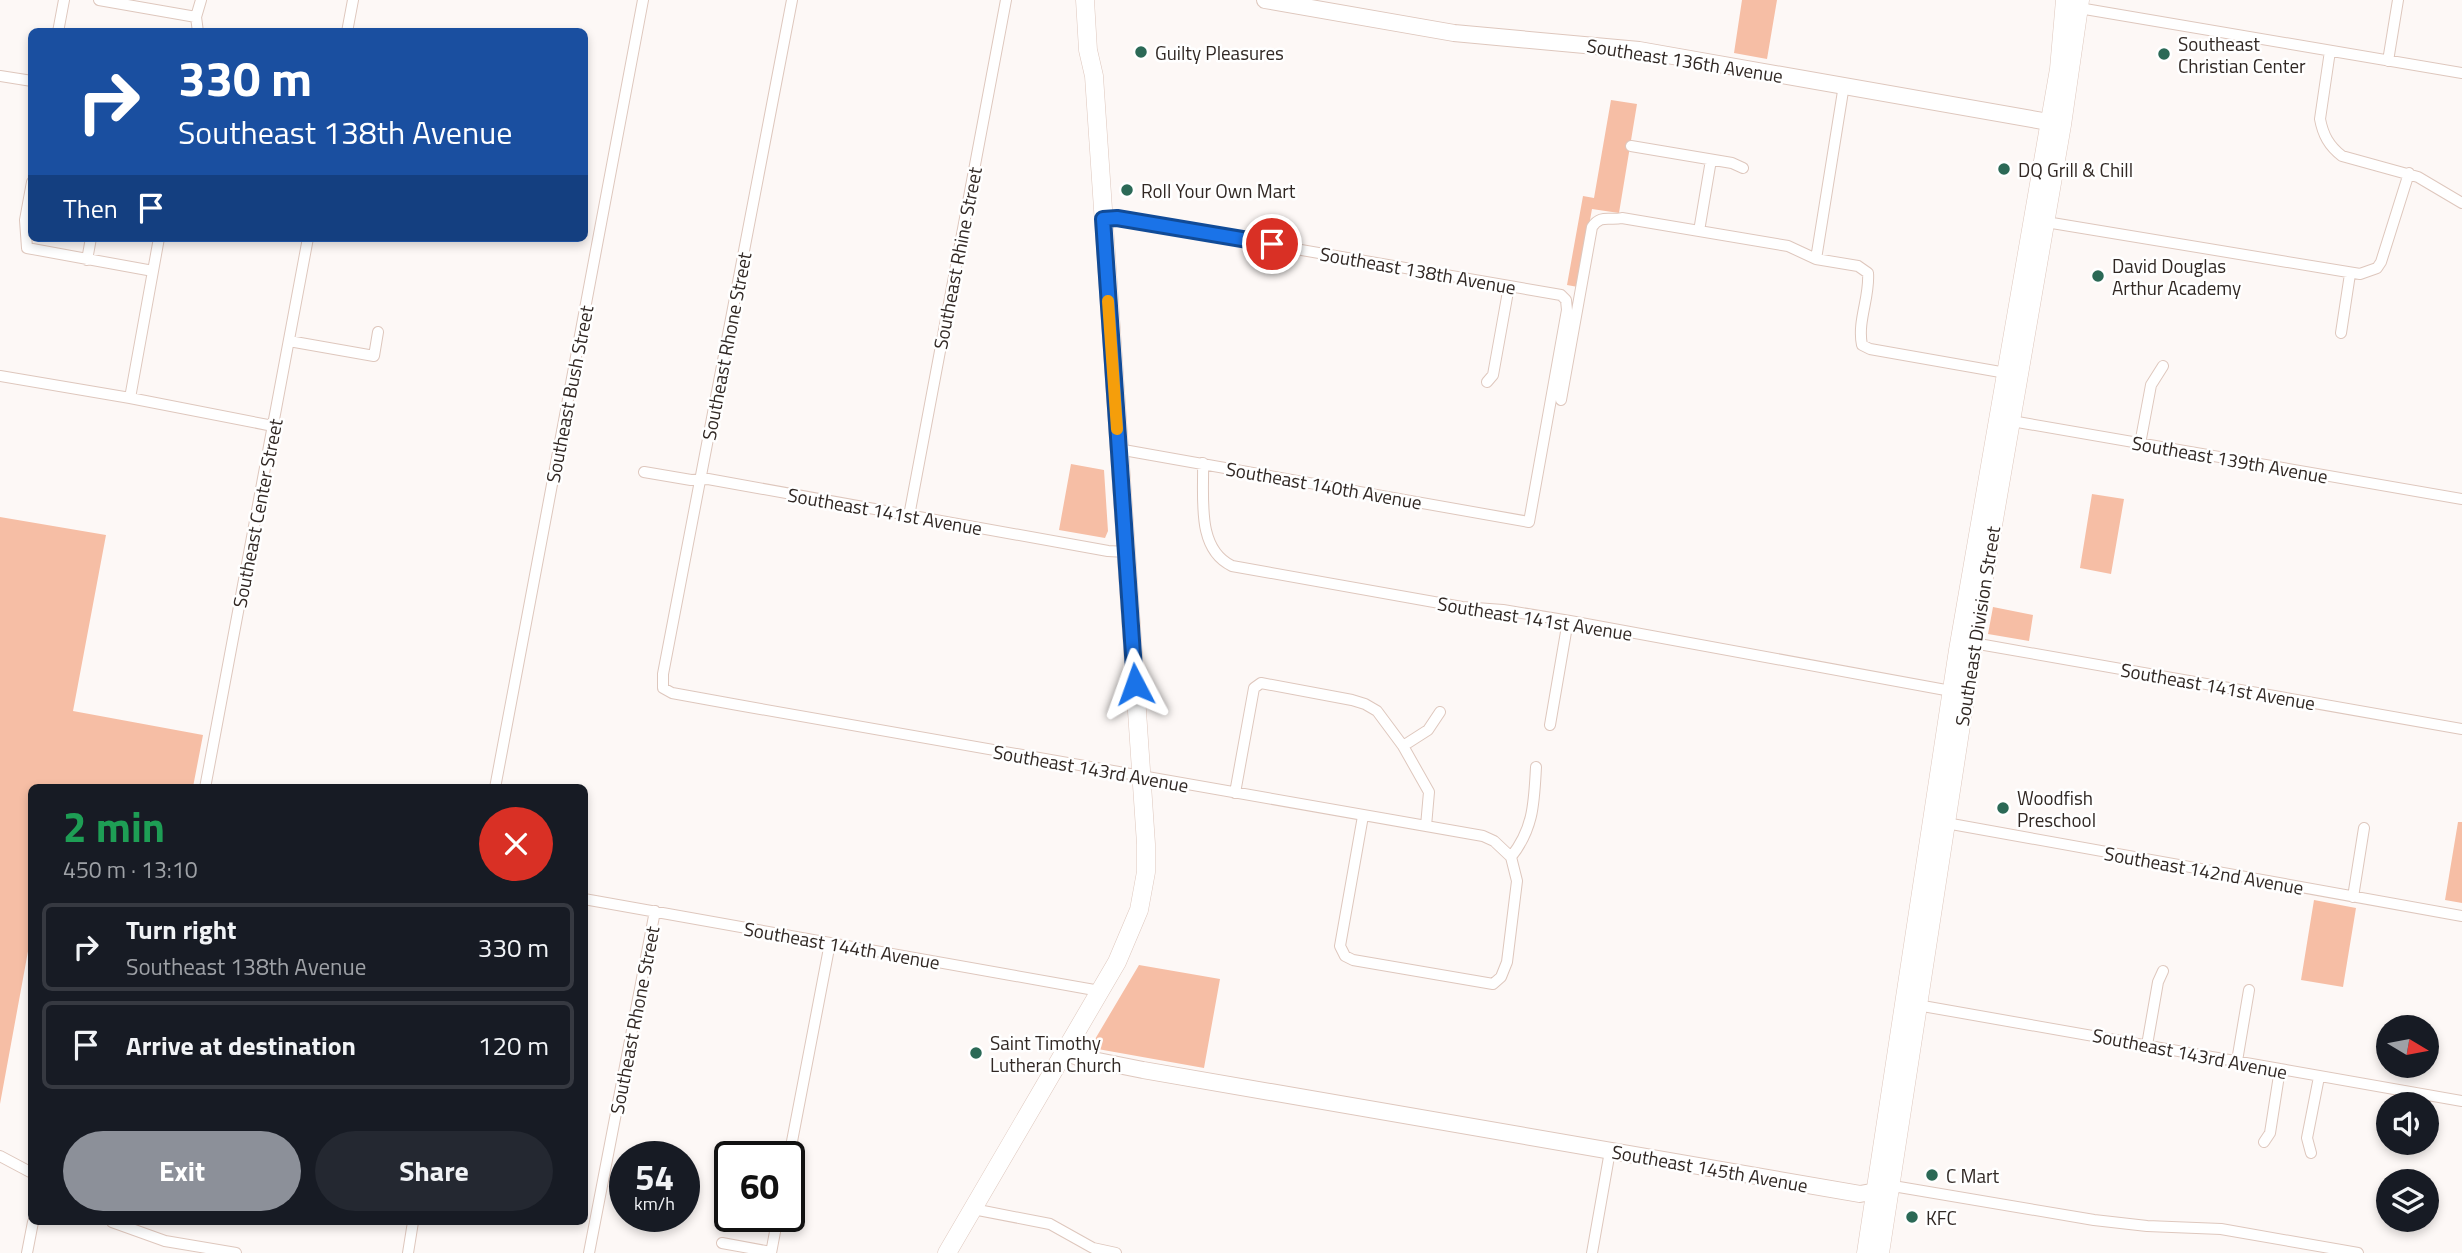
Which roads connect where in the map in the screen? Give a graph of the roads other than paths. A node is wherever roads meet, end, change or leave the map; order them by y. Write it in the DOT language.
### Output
graph roads {
  1 [pos="64,0"];
  2 [pos="99,0"];
  3 [pos="201,0"];
  4 [pos="353,0"];
  5 [pos="643,0"];
  6 [pos="792,0"];
  7 [pos="1006,0"];
  8 [pos="1085,0"];
  9 [pos="1094,0"];
  10 [pos="1265,0"];
  11 [pos="2398,0"];
  12 [pos="2074,2"];
  13 [pos="196,17"];
  14 [pos="59,28"];
  15 [pos="197,28"];
  16 [pos="348,28"];
  17 [pos="2330,51"];
  18 [pos="2388,61"];
  19 [pos="1093,64"];
  20 [pos="2462,73"];
  21 [pos="0,76"];
  22 [pos="28,80"];
  23 [pos="1844,85"];
  24 [pos="2055,124"];
  25 [pos="1631,146"];
  26 [pos="1711,160"];
  27 [pos="1743,168"];
  28 [pos="2409,173"];
  29 [pos="28,203"];
  30 [pos="2462,203"];
  31 [pos="1103,219"];
  32 [pos="2046,222"];
  33 [pos="1699,230"];
  34 [pos="90,242"];
  35 [pos="158,242"];
  36 [pos="307,242"];
  37 [pos="1816,259"];
  38 [pos="88,260"];
  39 [pos="153,271"];
  40 [pos="2350,274"];
  41 [pos="1508,286"];
  42 [pos="378,332"];
  43 [pos="2341,333"];
  44 [pos="289,341"];
  45 [pos="2163,366"];
  46 [pos="2006,373"];
  47 [pos="0,376"];
  48 [pos="1487,382"];
  49 [pos="130,398"];
  50 [pos="1561,400"];
  51 [pos="2004,420"];
  52 [pos="273,426"];
  53 [pos="2140,444"];
  54 [pos="1118,449"];
  55 [pos="1202,463"];
  56 [pos="644,472"];
  57 [pos="701,480"];
  58 [pos="2462,499"];
  59 [pos="909,516"];
  60 [pos="1529,522"];
  61 [pos="1126,552"];
  62 [pos="1967,596"];
  63 [pos="1570,621"];
  64 [pos="1973,643"];
  65 [pos="666,691"];
  66 [pos="1958,694"];
  67 [pos="1440,712"];
  68 [pos="1550,725"];
  69 [pos="2462,729"];
  70 [pos="1403,746"];
  71 [pos="1536,767"];
  72 [pos="1141,778"];
  73 [pos="206,784"];
  74 [pos="496,784"];
  75 [pos="1235,793"];
  76 [pos="1363,816"];
  77 [pos="1947,823"];
  78 [pos="1426,826"];
  79 [pos="2364,828"];
  80 [pos="1511,857"];
  81 [pos="2353,897"];
  82 [pos="588,900"];
  83 [pos="655,911"];
  84 [pos="2462,916"];
  85 [pos="830,943"];
  86 [pos="1911,959"];
  87 [pos="2163,971"];
  88 [pos="2249,990"];
  89 [pos="1100,991"];
  90 [pos="1917,1005"];
  91 [pos="2147,1045"];
  92 [pos="1064,1052"];
  93 [pos="2237,1061"];
  94 [pos="2280,1069"];
  95 [pos="2319,1077"];
  96 [pos="2462,1101"];
  97 [pos="792,1141"];
  98 [pos="2264,1142"];
  99 [pos="1610,1151"];
  100 [pos="2311,1153"];
  101 [pos="0,1156"];
  102 [pos="28,1171"];
  103 [pos="1883,1190"];
  104 [pos="973,1209"];
  105 [pos="32,1225"];
  106 [pos="120,1225"];
  107 [pos="413,1225"];
  108 [pos="775,1232"];
  109 [pos="722,1243"];
  110 [pos="2316,1249"];
  111 [pos="27,1253"];
  112 [pos="236,1253"];
  113 [pos="408,1253"];
  114 [pos="589,1253"];
  115 [pos="771,1253"];
  116 [pos="947,1253"];
  117 [pos="1116,1253"];
  118 [pos="1592,1253"];
  119 [pos="1866,1253"];
  120 [pos="1880,1253"];
  121 [pos="2358,1253"];
  1 -- 14 [label="street"];
  2 -- 13 [label="street"];
  3 -- 13 [label="street"];
  4 -- 16 [label="street"];
  5 -- 74 [label="street, Southeast Bush Street"];
  6 -- 57 [label="street, Southeast Rhone Street"];
  7 -- 59 [label="street, Southeast Rhine Street"];
  8 -- 19 [label="main road"];
  9 -- 19 [label="main road"];
  10 -- 23 [label="street, Southeast 136th Avenue"];
  11 -- 18 [label="street"];
  12 -- 17 [label="street"];
  12 -- 24 [label="main road, Southeast Division Street"];
  13 -- 15 [label="street"];
  17 -- 18 [label="street"];
  17 -- 28 [label="street"];
  18 -- 20 [label="street"];
  19 -- 31 [label="main road"];
  21 -- 22 [label="street"];
  23 -- 24 [label="street, Southeast 136th Avenue"];
  23 -- 37 [label="street"];
  24 -- 32 [label="main road, Southeast Division Street"];
  24 -- 46 [label="main road, Southeast Division Street"];
  25 -- 26 [label="street"];
  26 -- 27 [label="street"];
  26 -- 33 [label="street"];
  28 -- 30 [label="street"];
  28 -- 40 [label="street"];
  29 -- 38 [label="street"];
  31 -- 41 [label="street, Southeast 138th Avenue"];
  31 -- 54 [label="main road"];
  32 -- 40 [label="street"];
  32 -- 51 [label="main road, Southeast Division Street"];
  33 -- 37 [label="street"];
  33 -- 50 [label="street"];
  34 -- 38 [label="street"];
  35 -- 39 [label="street"];
  36 -- 44 [label="street, Southeast Center Street"];
  37 -- 46 [label="street"];
  38 -- 39 [label="street"];
  39 -- 49 [label="street"];
  40 -- 43 [label="street"];
  41 -- 48 [label="street"];
  41 -- 60 [label="street, Southeast 138th Avenue"];
  42 -- 44 [label="street"];
  44 -- 52 [label="street, Southeast Center Street"];
  45 -- 53 [label="street"];
  46 -- 51 [label="main road, Southeast Division Street"];
  47 -- 49 [label="street"];
  49 -- 52 [label="street"];
  51 -- 53 [label="street, Southeast 139th Avenue"];
  51 -- 62 [label="main road, Southeast Division Street"];
  51 -- 64 [label="main road, Southeast Division Street"];
  52 -- 73 [label="street, Southeast Center Street"];
  53 -- 58 [label="street, Southeast 139th Avenue"];
  54 -- 55 [label="street, Southeast 140th Avenue"];
  54 -- 61 [label="main road"];
  55 -- 60 [label="street, Southeast 140th Avenue"];
  55 -- 63 [label="street, Southeast 141st Avenue"];
  56 -- 57 [label="street, Southeast 141st Avenue"];
  57 -- 59 [label="street, Southeast 141st Avenue"];
  57 -- 65 [label="street, Southeast Rhone Street"];
  59 -- 61 [label="street, Southeast 141st Avenue"];
  61 -- 72 [label="main road"];
  62 -- 64 [label="main road"];
  62 -- 66 [label="main road, Southeast Division Street"];
  63 -- 66 [label="street, Southeast 141st Avenue"];
  63 -- 68 [label="street"];
  64 -- 66 [label="main road, Southeast Division Street"];
  64 -- 69 [label="street, Southeast 141st Avenue"];
  65 -- 72 [label="street, Southeast 143rd Avenue"];
  66 -- 77 [label="main road, Southeast Division Street"];
  66 -- 86 [label="main road, Southeast Division Street"];
  67 -- 70 [label="street"];
  70 -- 75 [label="street"];
  70 -- 78 [label="street"];
  71 -- 80 [label="street"];
  72 -- 75 [label="street, Southeast 143rd Avenue"];
  72 -- 89 [label="main road"];
  75 -- 76 [label="street, Southeast 143rd Avenue"];
  76 -- 78 [label="street, Southeast 143rd Avenue"];
  76 -- 80 [label="street"];
  77 -- 81 [label="street, Southeast 142nd Avenue"];
  77 -- 90 [label="main road, Southeast Division Street"];
  78 -- 80 [label="street, Southeast 143rd Avenue"];
  79 -- 81 [label="street"];
  81 -- 84 [label="street, Southeast 142nd Avenue"];
  82 -- 83 [label="street, Southeast 144th Avenue"];
  83 -- 85 [label="street, Southeast 144th Avenue"];
  83 -- 114 [label="street, Southeast Rhone Street"];
  85 -- 89 [label="street, Southeast 144th Avenue"];
  85 -- 97 [label="street"];
  86 -- 90 [label="main road"];
  86 -- 103 [label="main road, Southeast Division Street"];
  87 -- 91 [label="street"];
  88 -- 93 [label="street"];
  89 -- 92 [label="main road"];
  90 -- 91 [label="street, Southeast 143rd Avenue"];
  90 -- 103 [label="main road, Southeast Division Street"];
  91 -- 93 [label="street, Southeast 143rd Avenue"];
  92 -- 99 [label="street, Southeast 145th Avenue"];
  92 -- 104 [label="main road"];
  93 -- 94 [label="street, Southeast 143rd Avenue"];
  94 -- 95 [label="street, Southeast 143rd Avenue"];
  94 -- 98 [label="street"];
  95 -- 96 [label="street, Southeast 143rd Avenue"];
  95 -- 100 [label="street"];
  99 -- 103 [label="street, Southeast 145th Avenue"];
  99 -- 118 [label="street"];
  101 -- 102 [label="street"];
  103 -- 110 [label="street, Southeast 145th Avenue"];
  103 -- 119 [label="main road, Southeast Division Street"];
  103 -- 120 [label="main road, Southeast Division Street"];
  104 -- 116 [label="main road"];
  104 -- 117 [label="street"];
  105 -- 111 [label="street"];
  106 -- 112 [label="street"];
  107 -- 113 [label="street"];
  108 -- 115 [label="street"];
  109 -- 115 [label="street"];
  110 -- 121 [label="street, Southeast 145th Avenue"];
}
